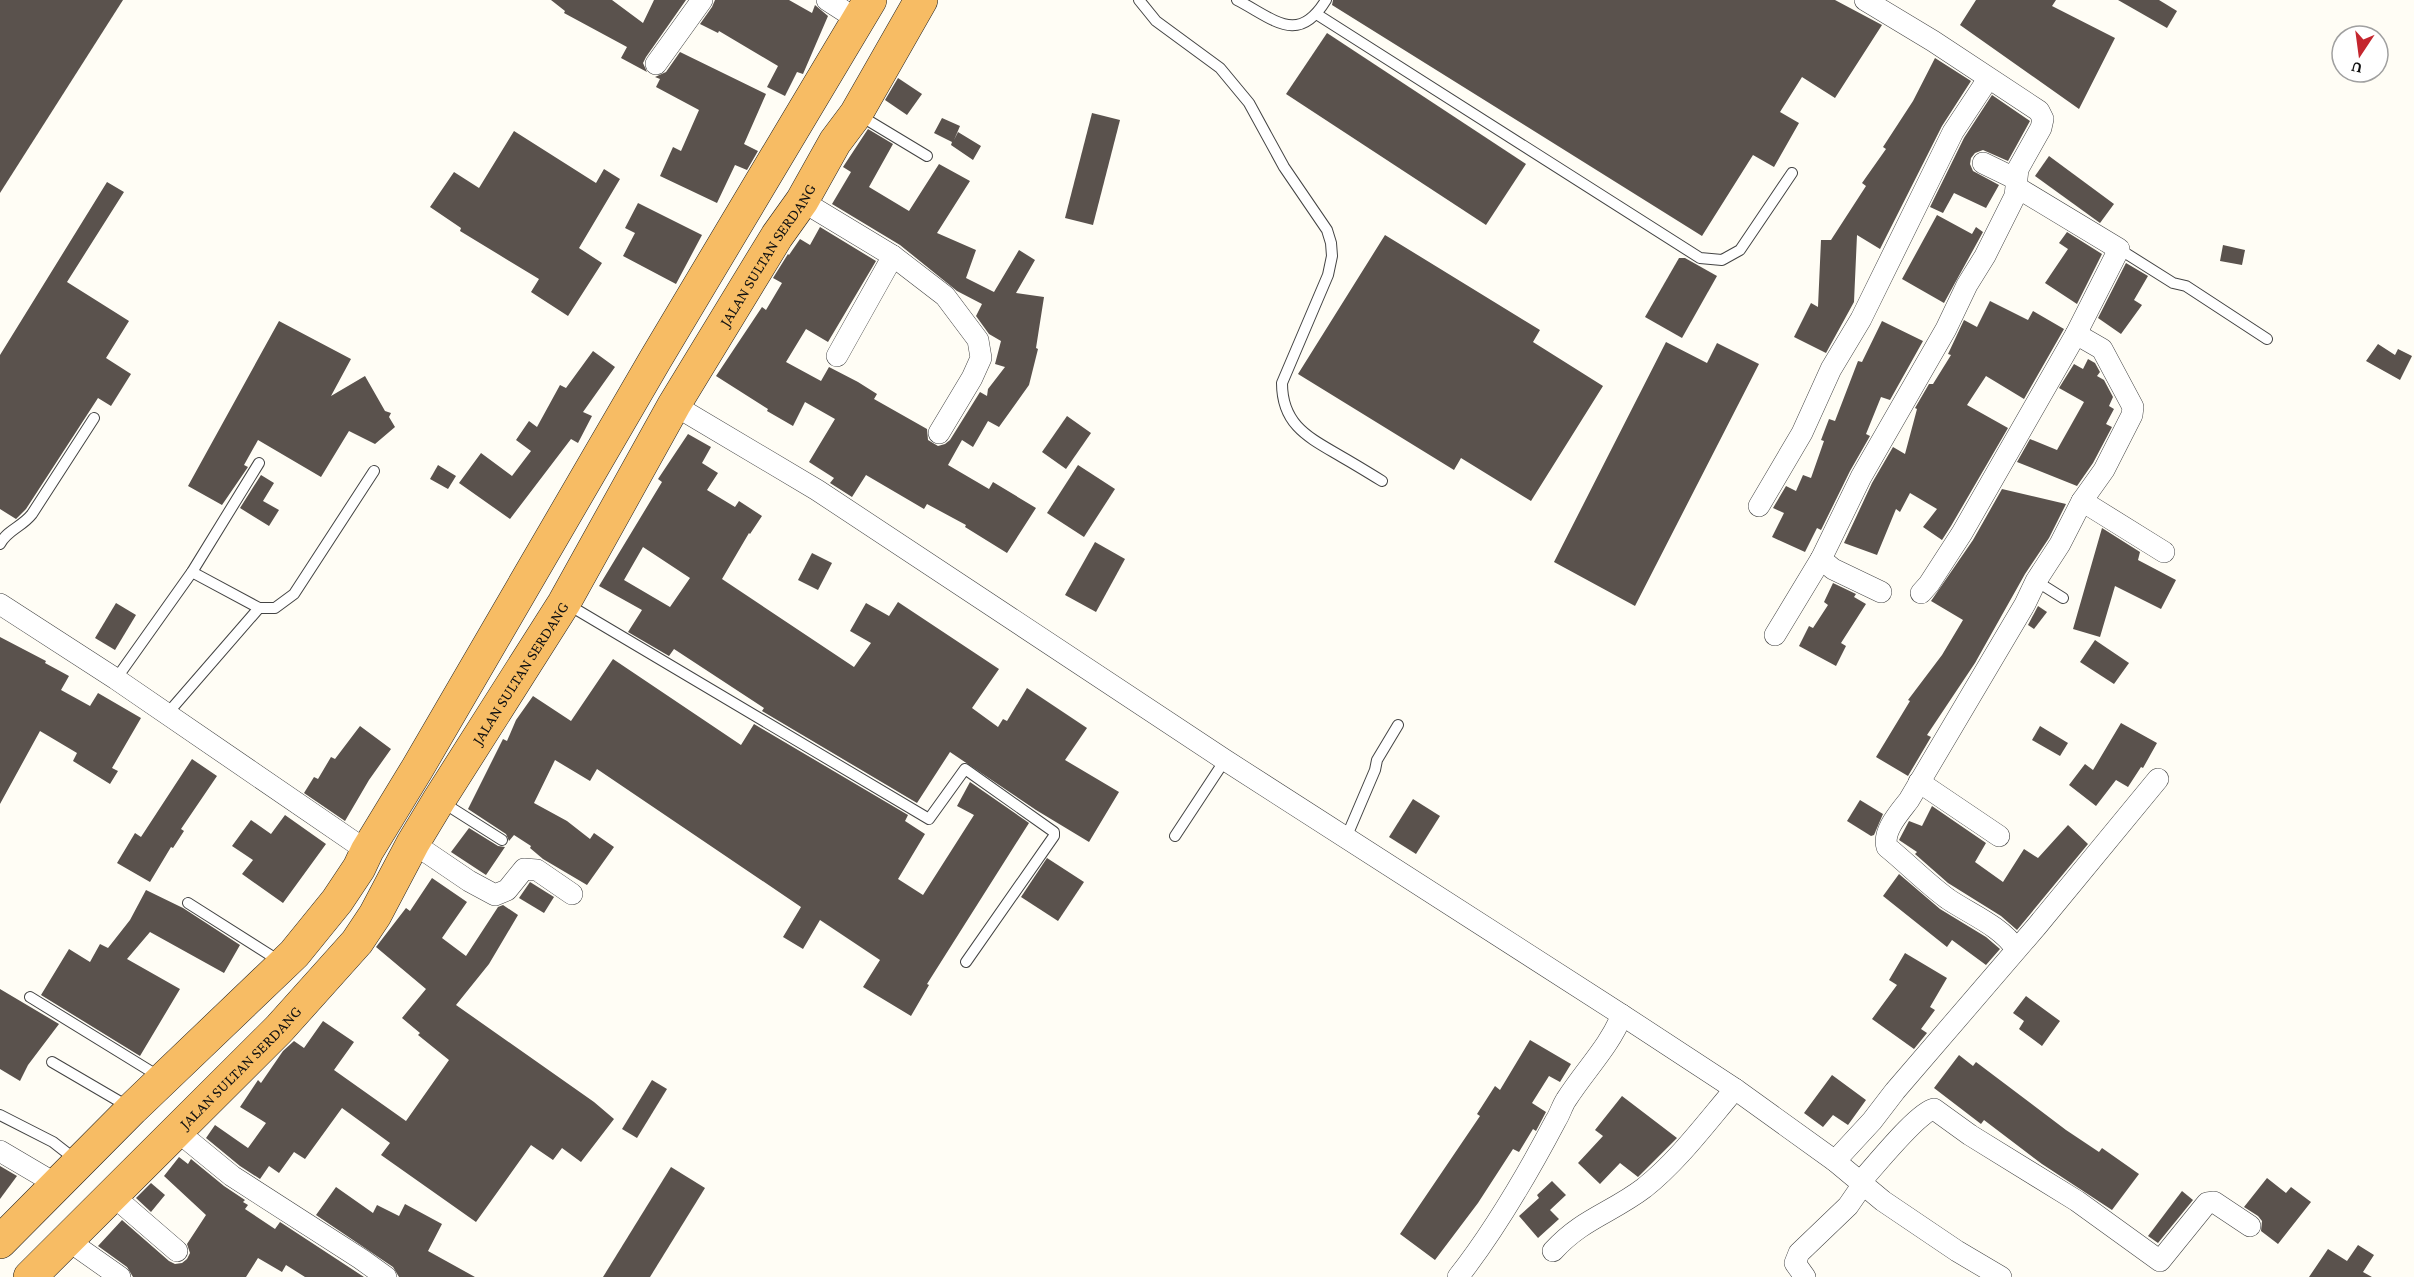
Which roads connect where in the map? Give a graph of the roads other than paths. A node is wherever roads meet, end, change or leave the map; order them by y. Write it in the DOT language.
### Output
graph roads {
  1 [pos="702,0"];
  2 [pos="826,0"];
  3 [pos="921,0"];
  4 [pos="1139,0"];
  5 [pos="1238,0"];
  6 [pos="1326,0"];
  7 [pos="1865,0"];
  8 [pos="864,10"];
  9 [pos="1318,15"];
  10 [pos="656,64"];
  11 [pos="1988,79"];
  12 [pos="856,114"];
  13 [pos="927,156"];
  14 [pos="1983,163"];
  15 [pos="1792,173"];
  16 [pos="2017,184"];
  17 [pos="802,201"];
  18 [pos="2119,249"];
  19 [pos="893,256"];
  20 [pos="2076,334"];
  21 [pos="2267,339"];
  22 [pos="837,356"];
  23 [pos="674,405"];
  24 [pos="94,418"];
  25 [pos="939,433"];
  26 [pos="260,463"];
  27 [pos="374,471"];
  28 [pos="1382,481"];
  29 [pos="2082,501"];
  30 [pos="1759,506"];
  31 [pos="0,544"];
  32 [pos="2164,552"];
  33 [pos="1821,559"];
  34 [pos="192,572"];
  35 [pos="2036,581"];
  36 [pos="1881,592"];
  37 [pos="1921,593"];
  38 [pos="2063,598"];
  39 [pos="564,603"];
  40 [pos="0,604"];
  41 [pos="259,608"];
  42 [pos="1775,635"];
  43 [pos="116,679"];
  44 [pos="168,714"];
  45 [pos="1398,724"];
  46 [pos="1225,760"];
  47 [pos="2158,779"];
  48 [pos="1919,782"];
  49 [pos="439,800"];
  50 [pos="1175,836"];
  51 [pos="1999,836"];
  52 [pos="1346,838"];
  53 [pos="502,840"];
  54 [pos="413,843"];
  55 [pos="367,851"];
  56 [pos="572,894"];
  57 [pos="188,903"];
  58 [pos="2016,949"];
  59 [pos="966,962"];
  60 [pos="284,964"];
  61 [pos="30,997"];
  62 [pos="1622,1015"];
  63 [pos="52,1062"];
  64 [pos="164,1080"];
  65 [pos="1735,1089"];
  66 [pos="132,1108"];
  67 [pos="0,1115"];
  68 [pos="177,1131"];
  69 [pos="0,1151"];
  70 [pos="1835,1161"];
  71 [pos="79,1162"];
  72 [pos="1861,1181"];
  73 [pos="56,1184"];
  74 [pos="111,1194"];
  75 [pos="2250,1226"];
  76 [pos="66,1239"];
  77 [pos="0,1242"];
  78 [pos="177,1251"];
  79 [pos="1553,1251"];
  80 [pos="30,1277"];
  81 [pos="120,1277"];
  82 [pos="386,1277"];
  83 [pos="1458,1277"];
  84 [pos="1805,1277"];
  85 [pos="2001,1277"];
  1 -- 10 [label="street"];
  2 -- 8 [label="street"];
  3 -- 12 [label="highway, JALAN SULTAN SERDANG"];
  4 -- 28 [label="lane"];
  5 -- 9 [label="lane"];
  6 -- 9 [label="lane"];
  7 -- 11 [label="street"];
  8 -- 55 [label="highway"];
  9 -- 15 [label="lane"];
  11 -- 16 [label="street"];
  11 -- 30 [label="street"];
  12 -- 13 [label="lane"];
  12 -- 17 [label="highway, JALAN SULTAN SERDANG"];
  14 -- 16 [label="street"];
  16 -- 18 [label="street"];
  16 -- 33 [label="street"];
  17 -- 19 [label="street"];
  17 -- 23 [label="highway, JALAN SULTAN SERDANG"];
  18 -- 20 [label="street"];
  18 -- 21 [label="lane"];
  19 -- 22 [label="street"];
  19 -- 25 [label="street"];
  20 -- 29 [label="street"];
  20 -- 37 [label="street"];
  23 -- 39 [label="highway, JALAN SULTAN SERDANG"];
  23 -- 46 [label="street"];
  24 -- 31 [label="lane"];
  26 -- 34 [label="lane"];
  27 -- 41 [label="lane"];
  29 -- 32 [label="street"];
  29 -- 35 [label="street"];
  33 -- 36 [label="street"];
  33 -- 42 [label="street"];
  34 -- 41 [label="lane"];
  34 -- 43 [label="lane"];
  35 -- 38 [label="lane"];
  35 -- 48 [label="street"];
  39 -- 49 [label="highway, JALAN SULTAN SERDANG"];
  39 -- 59 [label="lane"];
  40 -- 43 [label="street"];
  41 -- 44 [label="lane"];
  43 -- 44 [label="street"];
  44 -- 55 [label="street"];
  45 -- 52 [label="lane"];
  46 -- 50 [label="lane"];
  46 -- 52 [label="street"];
  47 -- 58 [label="street"];
  48 -- 51 [label="street"];
  48 -- 58 [label="street"];
  49 -- 53 [label="lane"];
  49 -- 54 [label="highway, JALAN SULTAN SERDANG"];
  52 -- 62 [label="street"];
  54 -- 56 [label="street"];
  54 -- 68 [label="highway, JALAN SULTAN SERDANG"];
  55 -- 60 [label="highway"];
  57 -- 60 [label="lane"];
  58 -- 70 [label="street"];
  60 -- 64 [label="highway"];
  61 -- 64 [label="lane"];
  62 -- 65 [label="street"];
  62 -- 83 [label="street"];
  63 -- 66 [label="lane"];
  64 -- 66 [label="highway"];
  65 -- 70 [label="street"];
  65 -- 79 [label="street"];
  66 -- 71 [label="highway"];
  67 -- 71 [label="lane"];
  68 -- 74 [label="highway, JALAN SULTAN SERDANG"];
  68 -- 82 [label="street"];
  69 -- 73 [label="street"];
  70 -- 72 [label="street"];
  71 -- 73 [label="highway"];
  72 -- 75 [label="street"];
  72 -- 84 [label="street"];
  72 -- 85 [label="street"];
  73 -- 77 [label="highway"];
  74 -- 76 [label="highway, JALAN SULTAN SERDANG"];
  74 -- 78 [label="street"];
  76 -- 80 [label="highway, JALAN SULTAN SERDANG"];
  76 -- 81 [label="street"];
}
